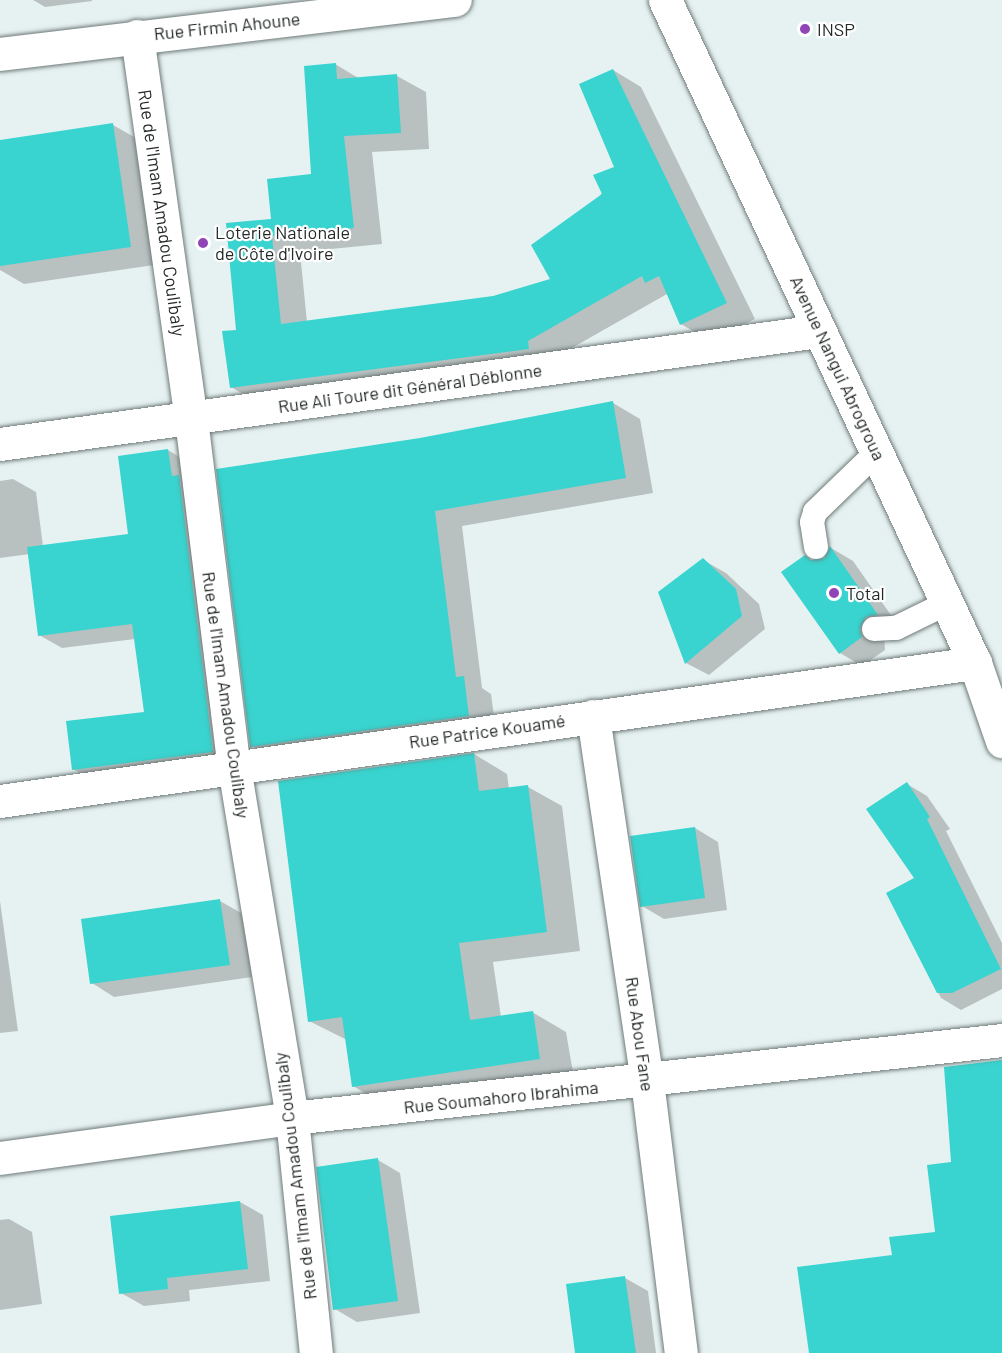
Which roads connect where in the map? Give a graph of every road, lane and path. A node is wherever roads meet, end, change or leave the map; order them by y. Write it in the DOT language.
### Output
graph roads {
  1 [pos="454,0"];
  2 [pos="664,0"];
  3 [pos="136,36"];
  4 [pos="0,54"];
  5 [pos="819,331"];
  6 [pos="191,418"];
  7 [pos="0,444"];
  8 [pos="876,453"];
  9 [pos="816,547"];
  10 [pos="947,603"];
  11 [pos="874,629"];
  12 [pos="975,663"];
  13 [pos="593,716"];
  14 [pos="1002,741"];
  15 [pos="234,767"];
  16 [pos="0,801"];
  17 [pos="1002,1040"];
  18 [pos="647,1081"];
  19 [pos="292,1118"];
  20 [pos="0,1158"];
  21 [pos="316,1353"];
  22 [pos="681,1353"];
  1 -- 3 [label="street, Rue Firmin Ahoune"];
  2 -- 5 [label="street, Avenue Nangui Abrogroua"];
  3 -- 4 [label="street, Rue Firmin Ahoune"];
  3 -- 6 [label="street, Rue de l'Imam Amadou Coulibaly"];
  5 -- 6 [label="street, Rue Ali Toure dit Général Déblonne"];
  5 -- 8 [label="street, Avenue Nangui Abrogroua"];
  6 -- 7 [label="street, Rue Ali Toure dit Général Déblonne"];
  6 -- 15 [label="street, Rue de l'Imam Amadou Coulibaly"];
  8 -- 9 [label="lane"];
  8 -- 10 [label="street, Avenue Nangui Abrogroua"];
  10 -- 11 [label="lane"];
  10 -- 12 [label="street, Avenue Nangui Abrogroua"];
  12 -- 13 [label="street, Rue Patrice Kouamé"];
  12 -- 14 [label="street, Avenue Nangui Abrogroua"];
  13 -- 15 [label="street, Rue Patrice Kouamé"];
  13 -- 18 [label="street, Rue Abou Fane"];
  15 -- 16 [label="street, Rue Patrice Kouamé"];
  15 -- 19 [label="street, Rue de l'Imam Amadou Coulibaly"];
  17 -- 18 [label="street, Rue Soumahoro Ibrahima"];
  18 -- 19 [label="street, Rue Soumahoro Ibrahima"];
  18 -- 22 [label="street, Rue Abou Fane"];
  19 -- 20 [label="street, Rue Soumahoro Ibrahima"];
  19 -- 21 [label="street, Rue de l'Imam Amadou Coulibaly"];
}
